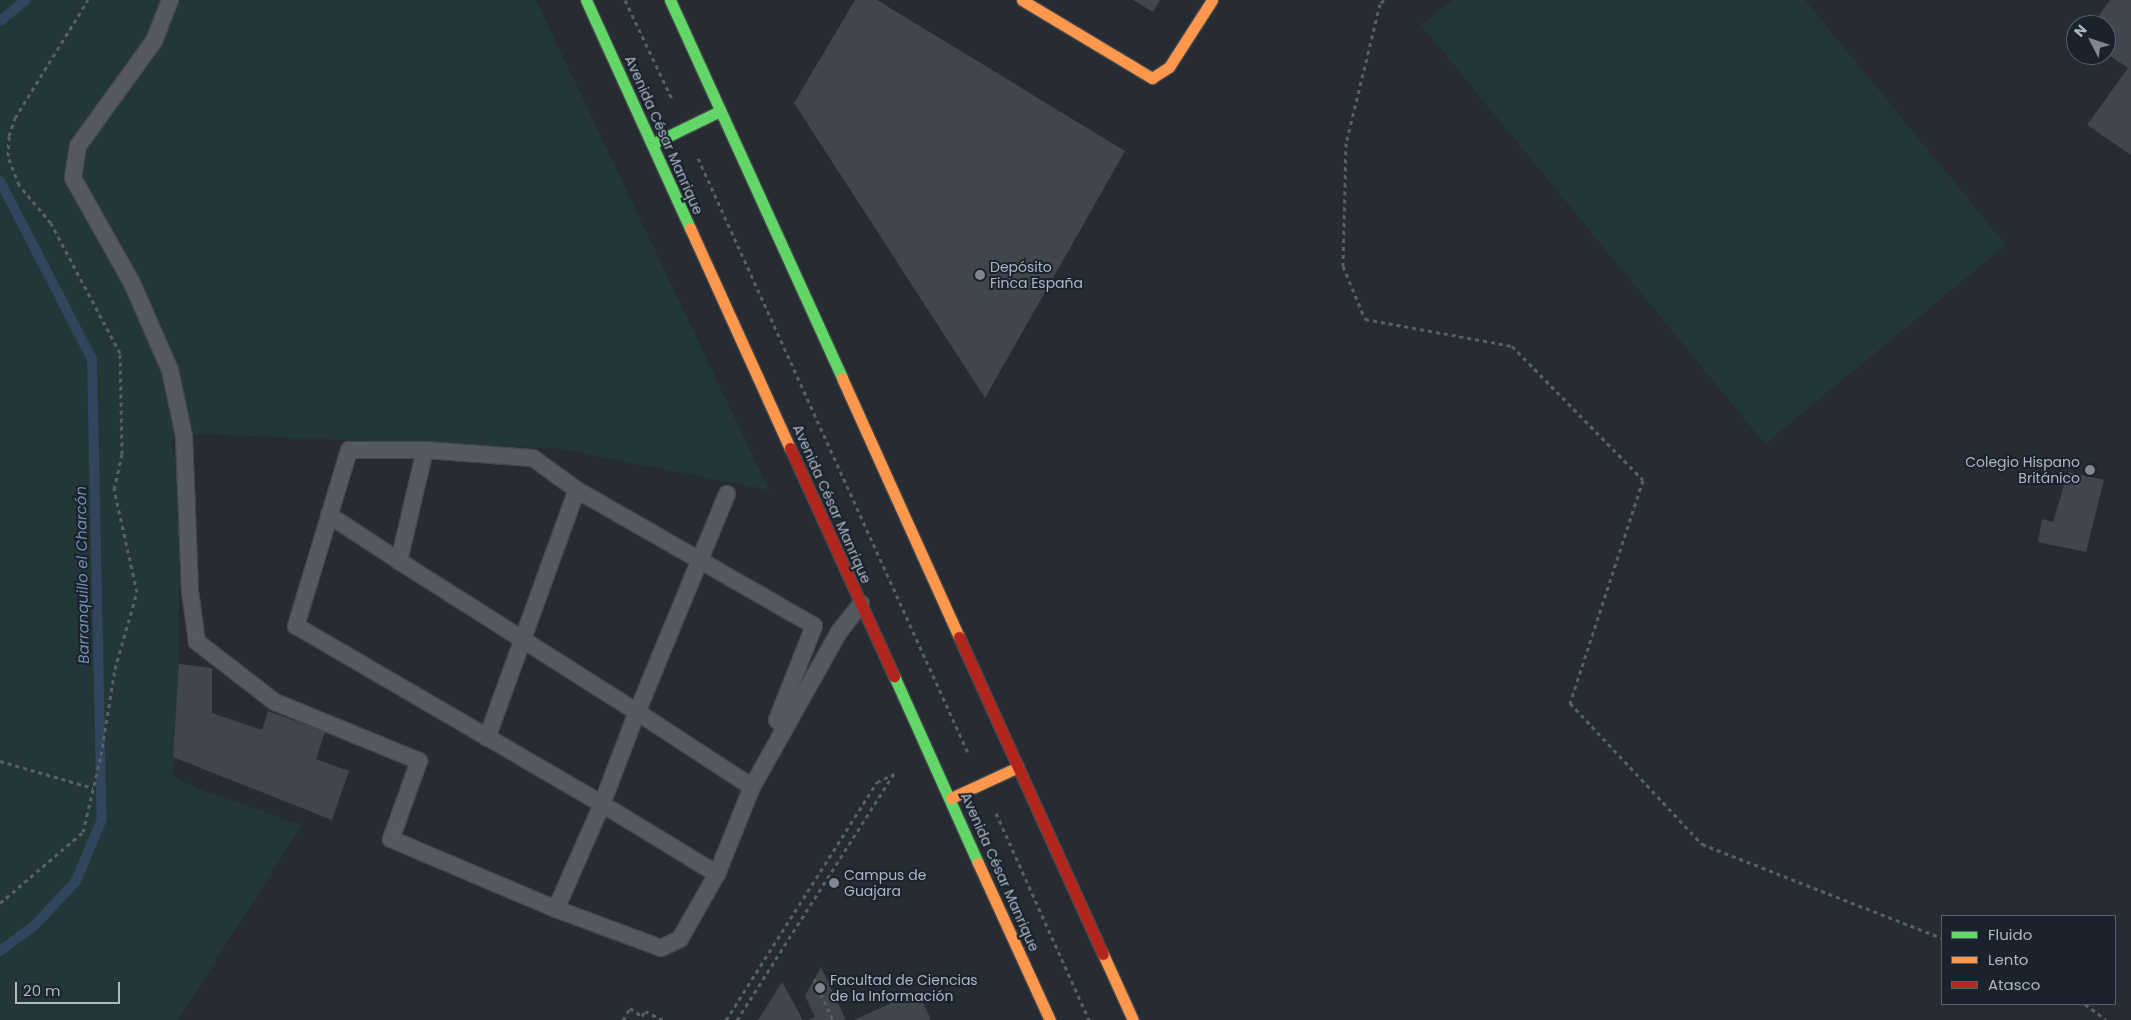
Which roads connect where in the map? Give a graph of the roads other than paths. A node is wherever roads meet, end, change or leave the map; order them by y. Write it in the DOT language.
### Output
graph roads {
  1 [pos="170,0"];
  2 [pos="586,0"];
  3 [pos="670,0"];
  4 [pos="1022,0"];
  5 [pos="1212,0"];
  6 [pos="720,111"];
  7 [pos="652,144"];
  8 [pos="425,450"];
  9 [pos="577,490"];
  10 [pos="727,494"];
  11 [pos="329,515"];
  12 [pos="700,558"];
  13 [pos="399,562"];
  14 [pos="861,604"];
  15 [pos="523,640"];
  16 [pos="637,712"];
  17 [pos="785,728"];
  18 [pos="488,738"];
  19 [pos="1018,767"];
  20 [pos="752,786"];
  21 [pos="950,798"];
  22 [pos="602,804"];
  23 [pos="717,874"];
  24 [pos="556,909"];
  25 [pos="1050,1020"];
  26 [pos="1133,1020"];
  1 -- 24 [label="lane"];
  2 -- 7 [label="street, Avenida César Manrique"];
  3 -- 6 [label="street"];
  4 -- 5 [label="street"];
  6 -- 7 [label="street"];
  6 -- 19 [label="street"];
  7 -- 14 [label="street, Avenida César Manrique"];
  8 -- 9 [label="lane"];
  8 -- 11 [label="lane"];
  8 -- 13 [label="lane"];
  9 -- 12 [label="lane"];
  9 -- 15 [label="lane"];
  10 -- 12 [label="lane"];
  11 -- 13 [label="lane"];
  11 -- 18 [label="lane"];
  12 -- 16 [label="lane"];
  12 -- 17 [label="lane"];
  13 -- 15 [label="lane"];
  14 -- 17 [label="lane"];
  14 -- 21 [label="street, Avenida César Manrique"];
  15 -- 16 [label="lane"];
  15 -- 18 [label="lane"];
  16 -- 20 [label="lane"];
  16 -- 22 [label="lane"];
  17 -- 20 [label="lane"];
  18 -- 22 [label="lane"];
  19 -- 21 [label="street"];
  19 -- 26 [label="street"];
  20 -- 23 [label="lane"];
  21 -- 25 [label="street, Avenida César Manrique"];
  22 -- 23 [label="lane"];
  22 -- 24 [label="lane"];
  23 -- 24 [label="lane"];
}
